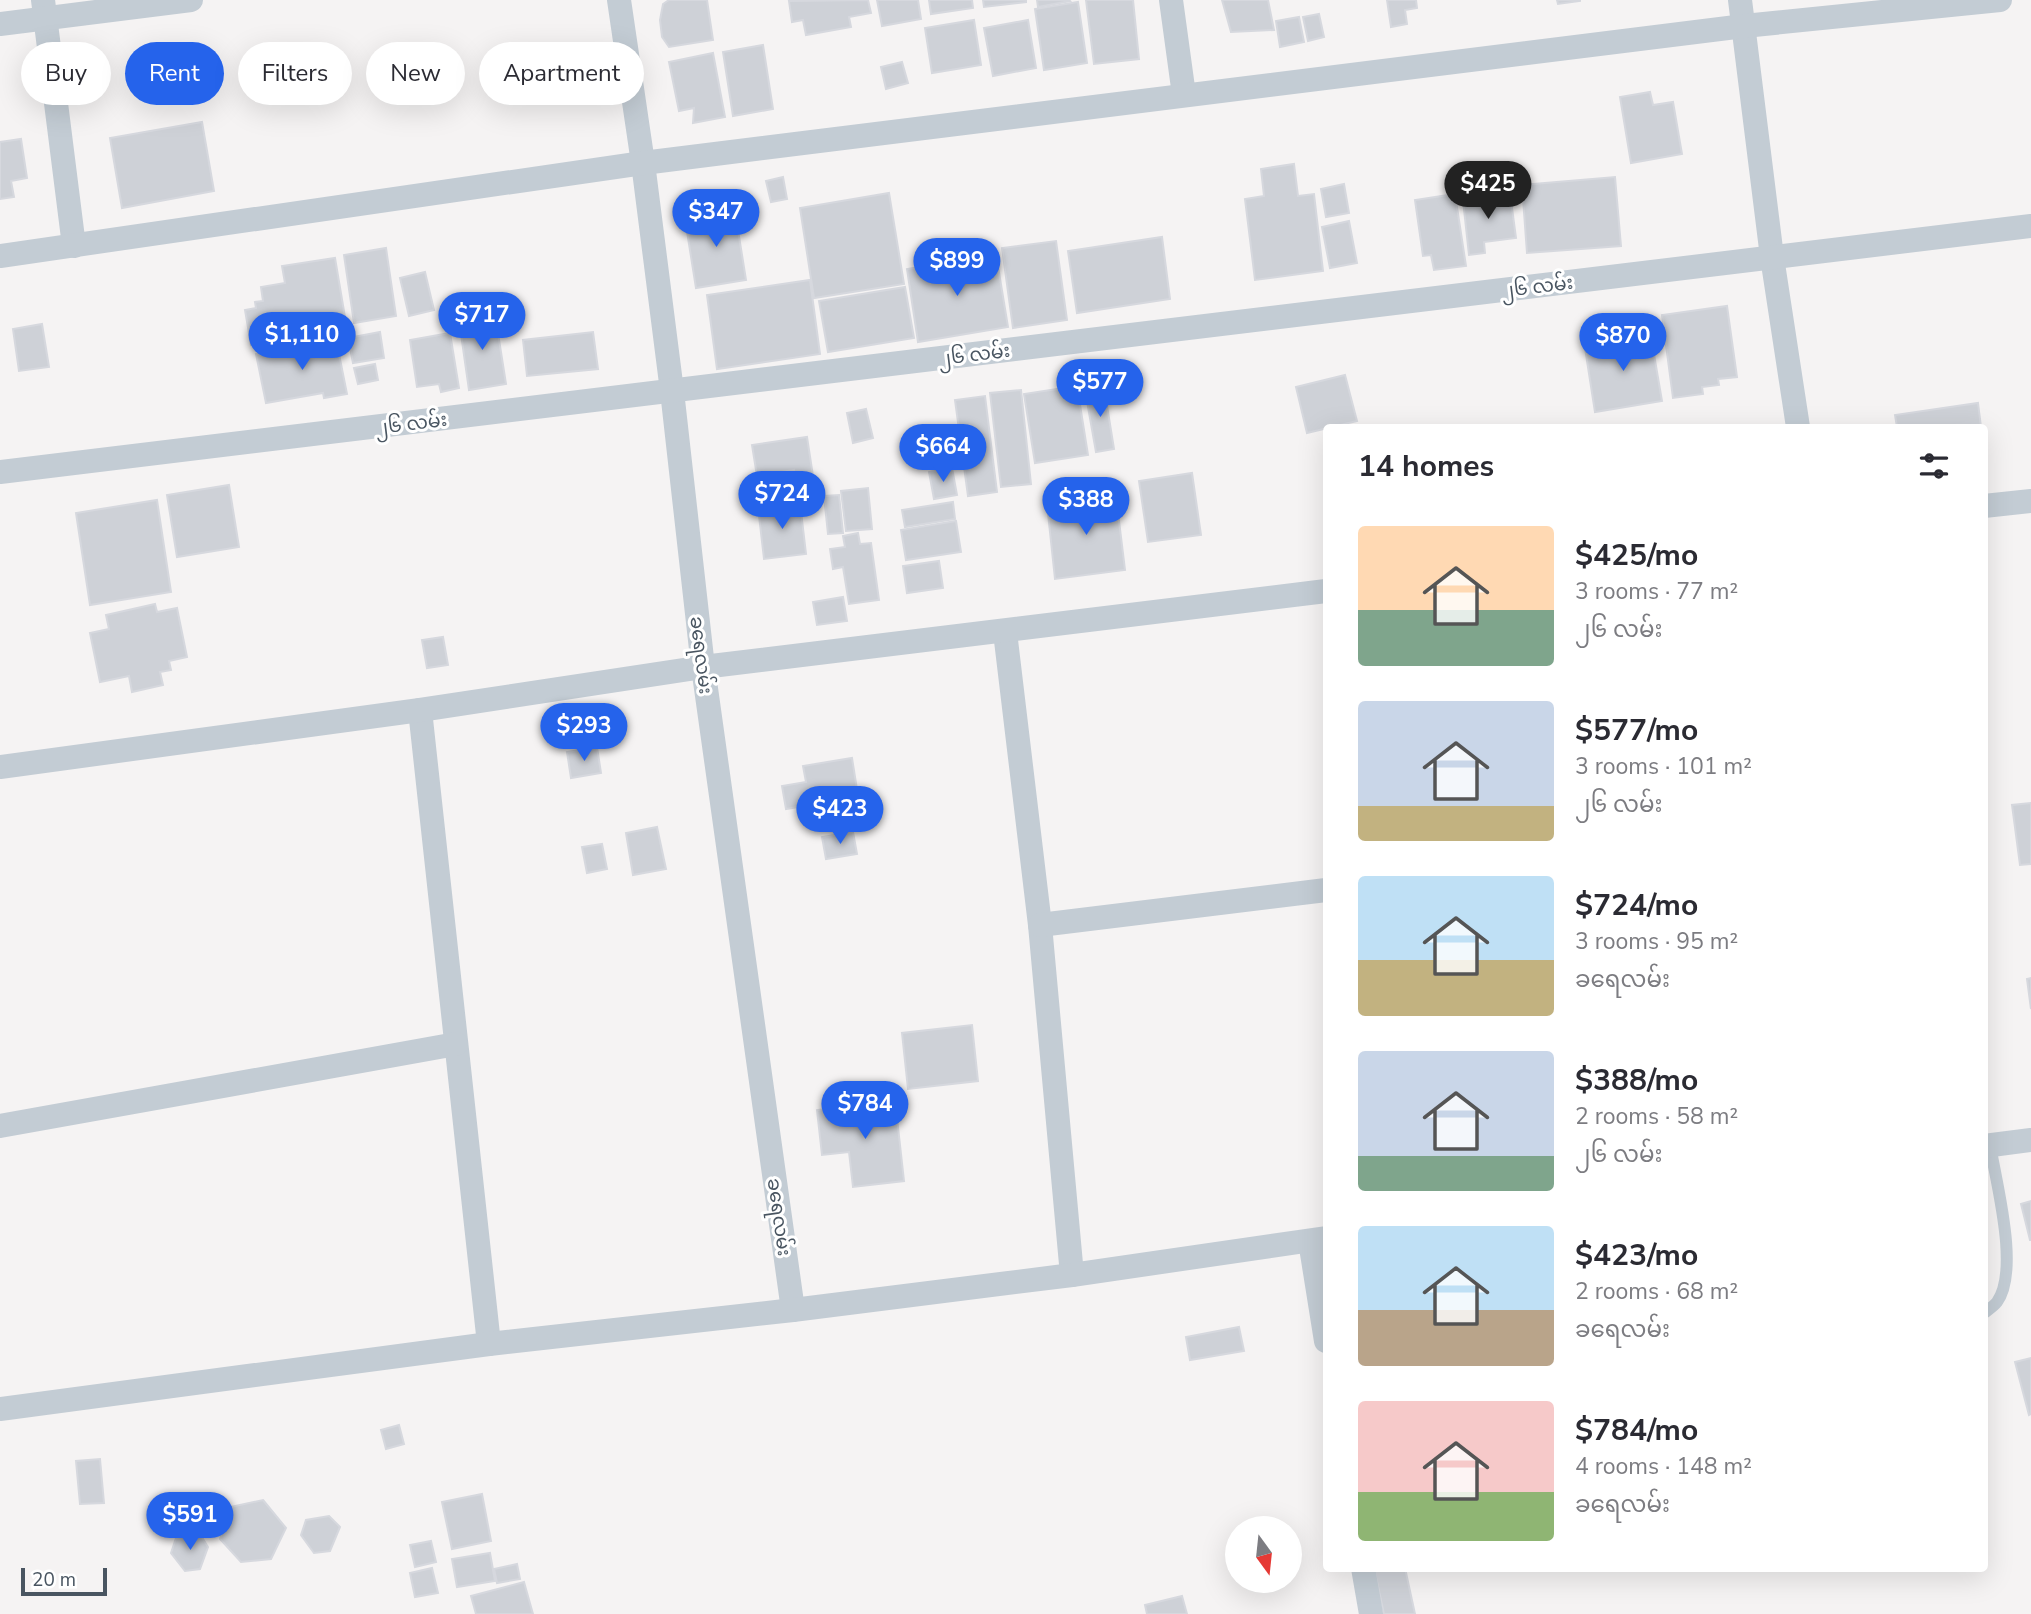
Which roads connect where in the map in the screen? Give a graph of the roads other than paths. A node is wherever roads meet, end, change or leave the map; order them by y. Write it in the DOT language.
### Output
graph roads {
  1 [pos="191,0"];
  2 [pos="619,0"];
  3 [pos="1171,0"];
  4 [pos="1740,0"];
  5 [pos="2000,0"];
  6 [pos="44,9"];
  7 [pos="0,24"];
  8 [pos="1744,26"];
  9 [pos="1184,96"];
  10 [pos="643,163"];
  11 [pos="2031,226"];
  12 [pos="74,246"];
  13 [pos="0,256"];
  14 [pos="1772,257"];
  15 [pos="672,391"];
  16 [pos="1798,424"];
  17 [pos="0,472"];
  18 [pos="2031,500"];
  19 [pos="1988,505"];
  20 [pos="1323,591"];
  21 [pos="1006,632"];
  22 [pos="703,667"];
  23 [pos="420,710"];
  24 [pos="0,767"];
  25 [pos="1323,890"];
  26 [pos="1040,925"];
  27 [pos="456,1044"];
  28 [pos="0,1126"];
  29 [pos="2031,1140"];
  30 [pos="1988,1146"];
  31 [pos="1988,1151"];
  32 [pos="1318,1239"];
  33 [pos="1072,1275"];
  34 [pos="1323,1303"];
  35 [pos="793,1310"];
  36 [pos="1988,1310"];
  37 [pos="489,1344"];
  38 [pos="0,1409"];
  39 [pos="1364,1572"];
  40 [pos="1371,1614"];
  1 -- 6 [label="street"];
  2 -- 10 [label="street, ခရေလမ်း"];
  3 -- 9 [label="street"];
  4 -- 8 [label="street"];
  5 -- 8 [label="street"];
  6 -- 7 [label="street"];
  6 -- 12 [label="street"];
  8 -- 9 [label="street"];
  8 -- 14 [label="street"];
  9 -- 10 [label="street"];
  10 -- 12 [label="street"];
  10 -- 15 [label="street, ခရေလမ်း"];
  11 -- 14 [label="street, ၂၆ လမ်း"];
  12 -- 13 [label="street"];
  14 -- 15 [label="street, ၂၆ လမ်း"];
  14 -- 16 [label="street"];
  15 -- 17 [label="street, ၂၆ လမ်း"];
  15 -- 22 [label="street, ခရေလမ်း"];
  18 -- 19 [label="street"];
  20 -- 21 [label="street"];
  21 -- 22 [label="street"];
  21 -- 26 [label="street"];
  22 -- 23 [label="street"];
  22 -- 35 [label="street, ခရေလမ်း"];
  23 -- 24 [label="street"];
  23 -- 27 [label="street"];
  25 -- 26 [label="street"];
  26 -- 33 [label="street"];
  27 -- 28 [label="street"];
  27 -- 37 [label="street"];
  29 -- 30 [label="street"];
  31 -- 36 [label="lane"];
  32 -- 33 [label="street"];
  32 -- 34 [label="street"];
  33 -- 35 [label="street"];
  35 -- 37 [label="street"];
  37 -- 38 [label="street"];
  39 -- 40 [label="street"];
}
